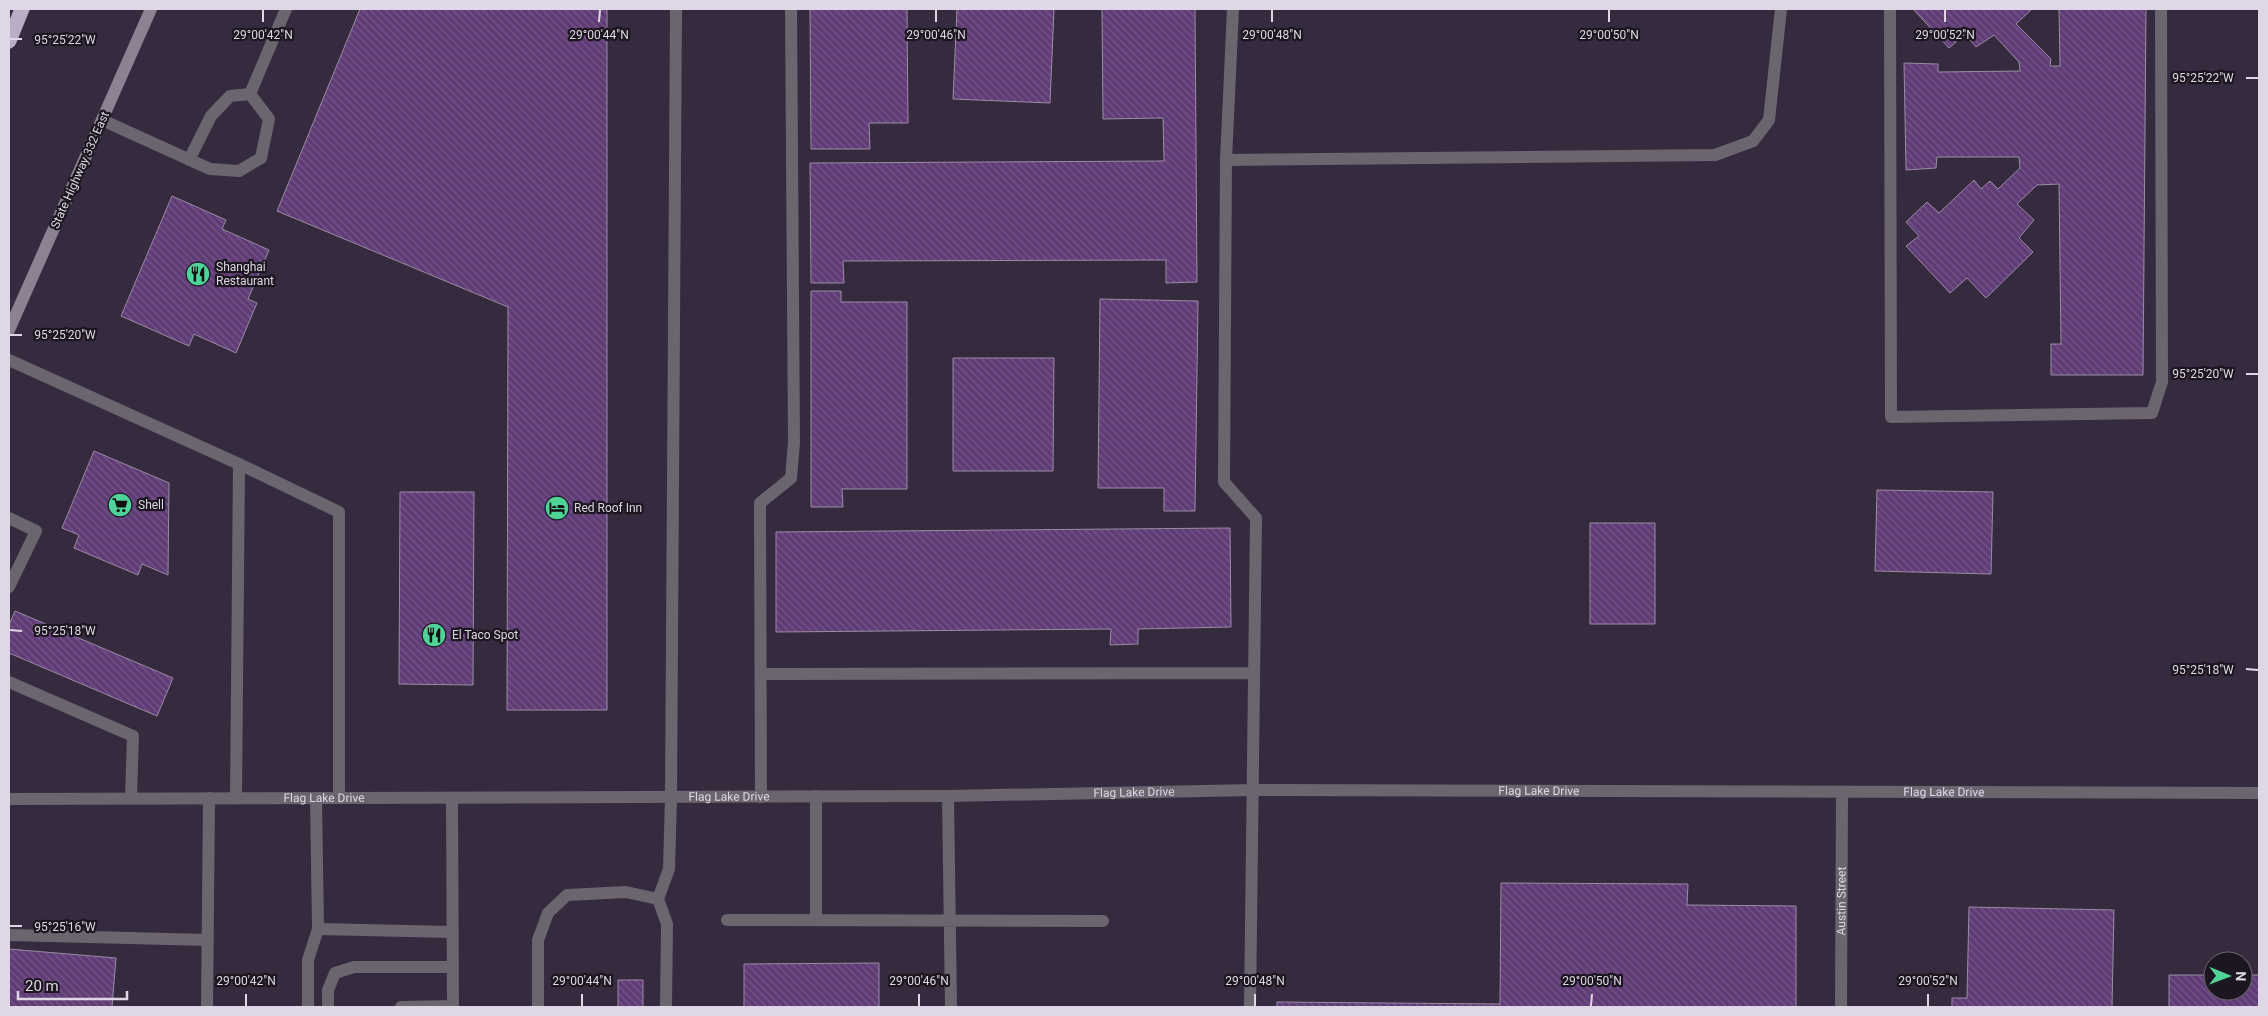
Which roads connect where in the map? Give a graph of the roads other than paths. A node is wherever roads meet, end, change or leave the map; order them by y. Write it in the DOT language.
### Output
graph roads {
  1 [pos="22,9"];
  2 [pos="151,9"];
  3 [pos="286,9"];
  4 [pos="676,9"];
  5 [pos="791,9"];
  6 [pos="1233,9"];
  7 [pos="1781,9"];
  8 [pos="1890,9"];
  9 [pos="2160,9"];
  10 [pos="9,41"];
  11 [pos="250,94"];
  12 [pos="102,120"];
  13 [pos="189,160"];
  14 [pos="1226,160"];
  15 [pos="9,330"];
  16 [pos="9,360"];
  17 [pos="239,464"];
  18 [pos="9,518"];
  19 [pos="9,587"];
  20 [pos="1254,673"];
  21 [pos="760,674"];
  22 [pos="10,686"];
  23 [pos="1253,790"];
  24 [pos="1842,794"];
  25 [pos="2259,794"];
  26 [pos="761,796"];
  27 [pos="816,796"];
  28 [pos="948,796"];
  29 [pos="670,797"];
  30 [pos="131,798"];
  31 [pos="208,798"];
  32 [pos="236,798"];
  33 [pos="316,798"];
  34 [pos="339,798"];
  35 [pos="452,798"];
  36 [pos="9,799"];
  37 [pos="658,898"];
  38 [pos="726,920"];
  39 [pos="816,920"];
  40 [pos="950,920"];
  41 [pos="1103,921"];
  42 [pos="318,929"];
  43 [pos="453,932"];
  44 [pos="9,935"];
  45 [pos="208,940"];
  46 [pos="453,967"];
  47 [pos="453,1006"];
  48 [pos="207,1007"];
  49 [pos="308,1007"];
  50 [pos="328,1007"];
  51 [pos="401,1007"];
  52 [pos="538,1007"];
  53 [pos="666,1007"];
  54 [pos="951,1007"];
  55 [pos="1250,1007"];
  56 [pos="1841,1007"];
  1 -- 10 [label="highway"];
  2 -- 12 [label="main road, State Highway 332 East"];
  3 -- 11 [label="street"];
  4 -- 29 [label="street"];
  5 -- 21 [label="street"];
  6 -- 14 [label="street"];
  7 -- 14 [label="street"];
  8 -- 9 [label="street"];
  11 -- 13 [label="street"];
  11 -- 13 [label="street"];
  12 -- 13 [label="street"];
  12 -- 15 [label="main road, State Highway 332 East"];
  14 -- 20 [label="street"];
  16 -- 17 [label="street"];
  17 -- 32 [label="street"];
  17 -- 34 [label="street"];
  18 -- 19 [label="street"];
  20 -- 21 [label="street"];
  20 -- 23 [label="street"];
  21 -- 26 [label="street"];
  22 -- 30 [label="street"];
  23 -- 24 [label="street, Flag Lake Drive"];
  23 -- 28 [label="street, Flag Lake Drive"];
  23 -- 55 [label="street"];
  24 -- 25 [label="street, Flag Lake Drive"];
  24 -- 56 [label="street, Austin Street"];
  26 -- 27 [label="street, Flag Lake Drive"];
  26 -- 29 [label="street, Flag Lake Drive"];
  27 -- 28 [label="street, Flag Lake Drive"];
  27 -- 39 [label="street"];
  28 -- 40 [label="street"];
  29 -- 35 [label="street, Flag Lake Drive"];
  29 -- 37 [label="street"];
  30 -- 31 [label="street, Flag Lake Drive"];
  30 -- 36 [label="street, Flag Lake Drive"];
  31 -- 32 [label="street, Flag Lake Drive"];
  31 -- 45 [label="street"];
  32 -- 33 [label="street, Flag Lake Drive"];
  33 -- 34 [label="street, Flag Lake Drive"];
  33 -- 42 [label="street"];
  34 -- 35 [label="street, Flag Lake Drive"];
  35 -- 43 [label="street"];
  37 -- 52 [label="street"];
  37 -- 53 [label="street"];
  38 -- 39 [label="street"];
  39 -- 40 [label="street"];
  40 -- 41 [label="street"];
  40 -- 54 [label="street"];
  42 -- 43 [label="street"];
  42 -- 49 [label="street"];
  43 -- 46 [label="street"];
  44 -- 45 [label="street"];
  45 -- 48 [label="street"];
  46 -- 47 [label="street"];
  46 -- 50 [label="street"];
  47 -- 51 [label="street"];
}
